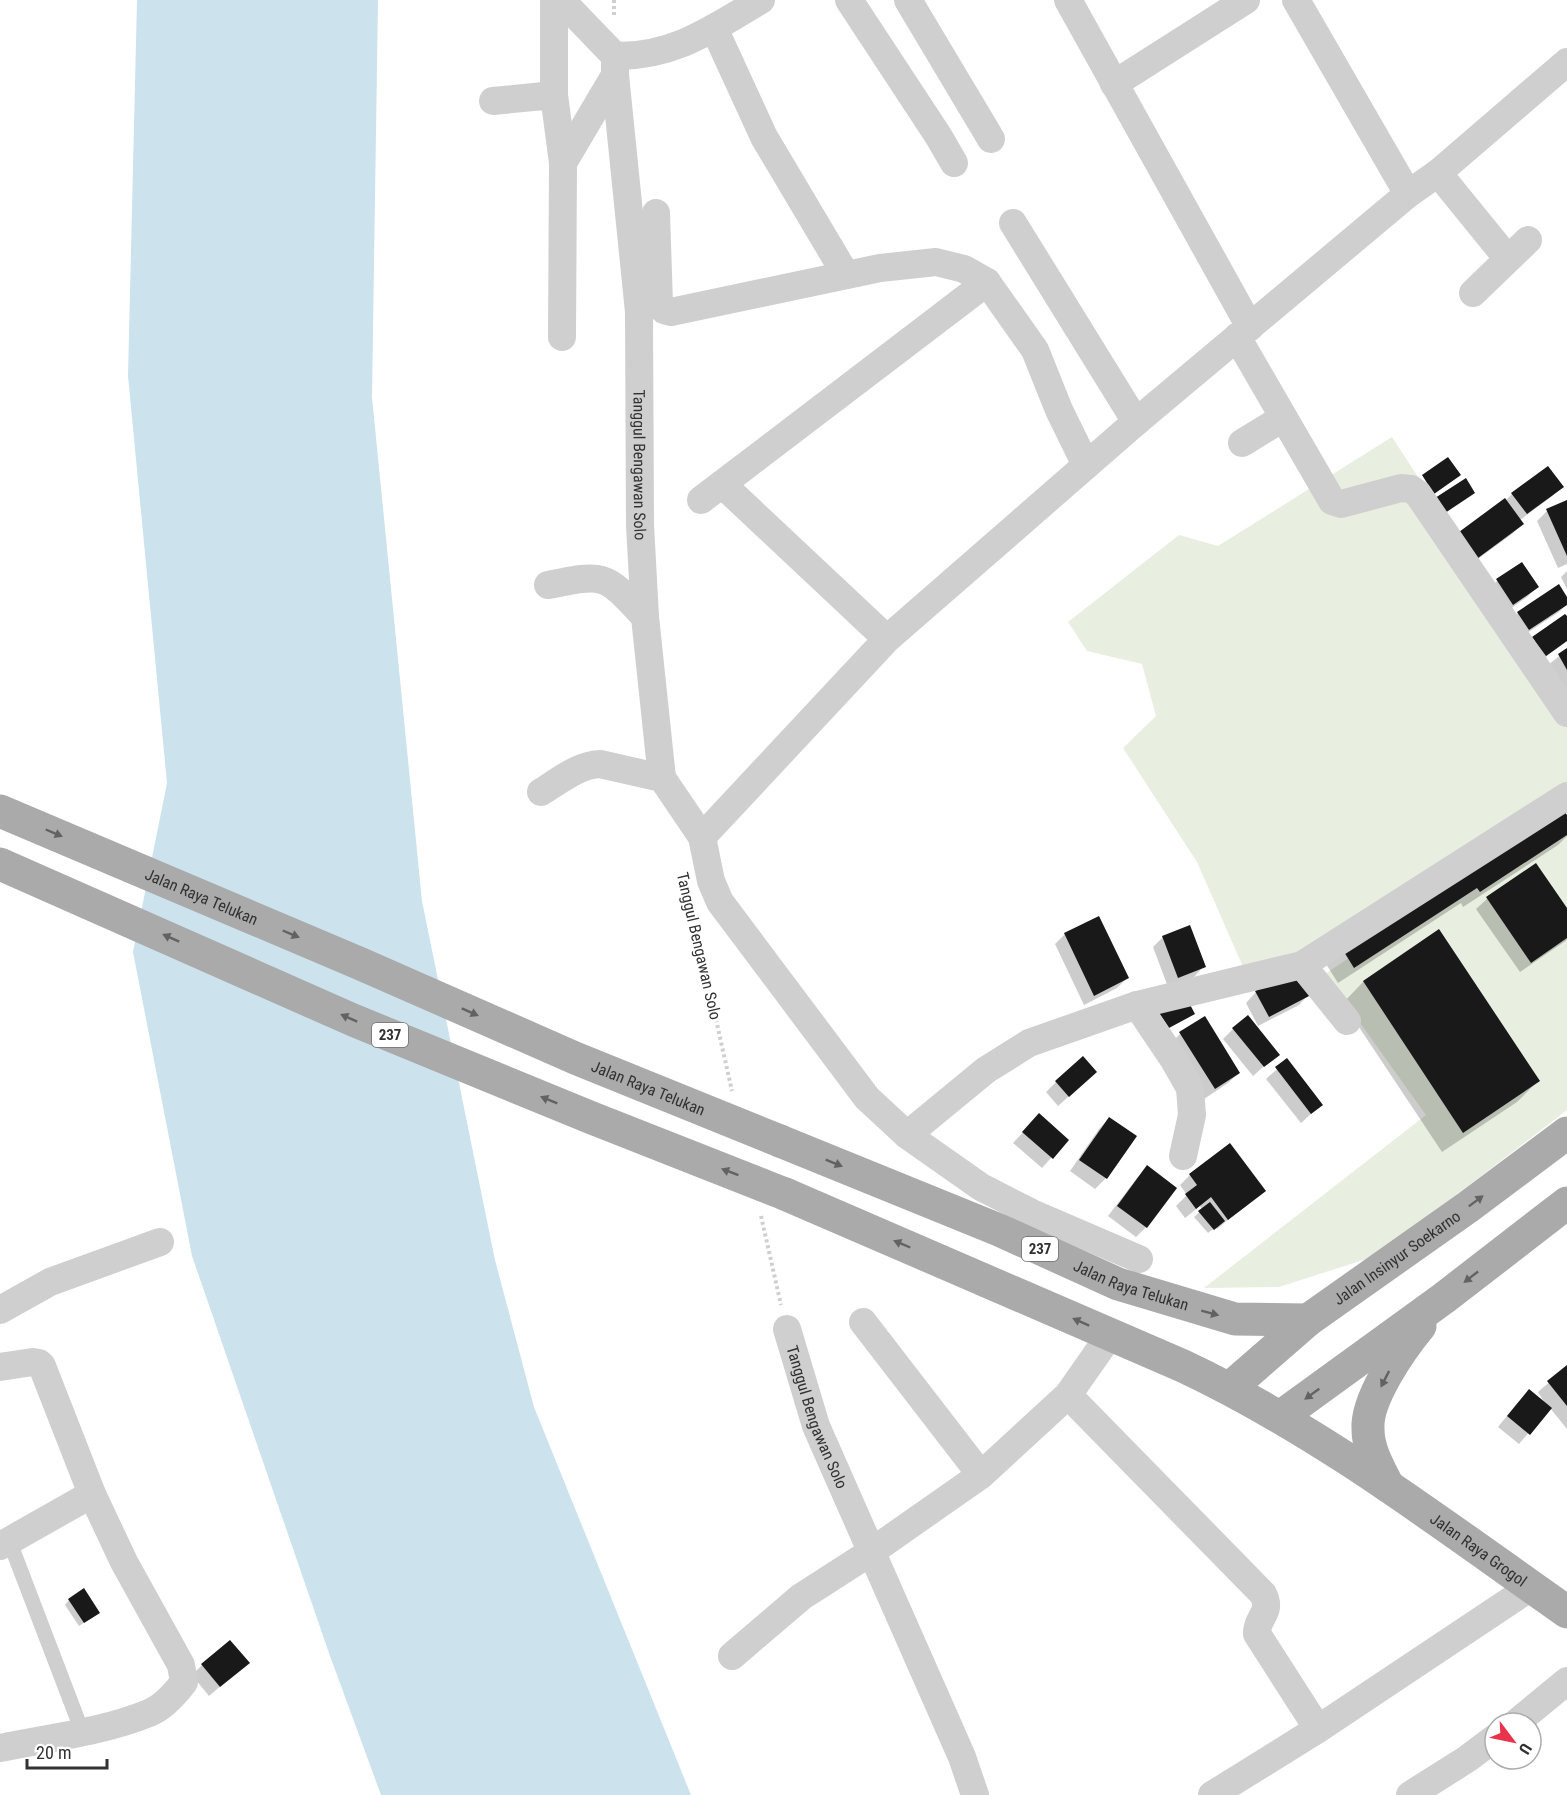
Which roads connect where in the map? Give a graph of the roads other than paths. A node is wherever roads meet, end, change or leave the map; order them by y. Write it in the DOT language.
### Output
graph roads {
  1 [pos="554,0"];
  2 [pos="561,0"];
  3 [pos="761,0"];
  4 [pos="849,0"];
  5 [pos="908,0"];
  6 [pos="1068,0"];
  7 [pos="1246,0"];
  8 [pos="1296,0"];
  9 [pos="714,28"];
  10 [pos="1567,62"];
  11 [pos="615,65"];
  12 [pos="1114,84"];
  13 [pos="554,95"];
  14 [pos="493,101"];
  15 [pos="991,139"];
  16 [pos="563,163"];
  17 [pos="954,163"];
  18 [pos="1438,173"];
  19 [pos="1408,194"];
  20 [pos="656,213"];
  21 [pos="1013,224"];
  22 [pos="1528,240"];
  23 [pos="1508,259"];
  24 [pos="846,274"];
  25 [pos="987,282"];
  26 [pos="1473,293"];
  27 [pos="1243,332"];
  28 [pos="562,337"];
  29 [pos="1283,418"];
  30 [pos="1136,422"];
  31 [pos="1242,443"];
  32 [pos="1086,465"];
  33 [pos="548,585"];
  34 [pos="645,617"];
  35 [pos="887,639"];
  36 [pos="1567,713"];
  37 [pos="662,778"];
  38 [pos="541,792"];
  39 [pos="1567,796"];
  40 [pos="0,811"];
  41 [pos="702,837"];
  42 [pos="0,864"];
  43 [pos="1302,965"];
  44 [pos="1137,1005"];
  45 [pos="1347,1021"];
  46 [pos="1567,1133"];
  47 [pos="908,1135"];
  48 [pos="1183,1155"];
  49 [pos="1567,1203"];
  50 [pos="160,1242"];
  51 [pos="1139,1259"];
  52 [pos="1444,1298"];
  53 [pos="0,1310"];
  54 [pos="1308,1320"];
  55 [pos="863,1322"];
  56 [pos="787,1329"];
  57 [pos="1110,1335"];
  58 [pos="0,1367"];
  59 [pos="1230,1388"];
  60 [pos="1068,1395"];
  61 [pos="1280,1417"];
  62 [pos="981,1475"];
  63 [pos="1388,1486"];
  64 [pos="92,1494"];
  65 [pos="5,1543"];
  66 [pos="871,1552"];
  67 [pos="1531,1587"];
  68 [pos="1567,1612"];
  69 [pos="732,1656"];
  70 [pos="1567,1681"];
  71 [pos="1531,1711"];
  72 [pos="1318,1729"];
  73 [pos="82,1731"];
  74 [pos="1483,1747"];
  75 [pos="0,1749"];
  76 [pos="975,1795"];
  77 [pos="1212,1795"];
  78 [pos="1410,1795"];
  1 -- 13 [label="street"];
  2 -- 11 [label="street"];
  3 -- 9 [label="street"];
  4 -- 17 [label="street"];
  5 -- 15 [label="street"];
  6 -- 12 [label="street"];
  7 -- 12 [label="street"];
  8 -- 19 [label="street"];
  9 -- 11 [label="street"];
  9 -- 24 [label="street"];
  10 -- 18 [label="street"];
  11 -- 16 [label="street"];
  11 -- 34 [label="street, Tanggul Bengawan Solo"];
  12 -- 27 [label="street"];
  13 -- 14 [label="street"];
  13 -- 16 [label="street"];
  16 -- 28 [label="street"];
  18 -- 19 [label="street"];
  18 -- 23 [label="street"];
  19 -- 27 [label="street"];
  20 -- 24 [label="street"];
  21 -- 30 [label="street"];
  22 -- 23 [label="street"];
  23 -- 26 [label="street"];
  24 -- 25 [label="street"];
  25 -- 32 [label="street"];
  25 -- 35 [label="street"];
  27 -- 29 [label="street"];
  27 -- 30 [label="street"];
  29 -- 31 [label="street"];
  29 -- 36 [label="street"];
  30 -- 32 [label="street"];
  32 -- 35 [label="street"];
  33 -- 34 [label="street"];
  34 -- 37 [label="street, Tanggul Bengawan Solo"];
  35 -- 41 [label="street"];
  37 -- 38 [label="street"];
  37 -- 41 [label="street"];
  39 -- 43 [label="street"];
  40 -- 54 [label="main road, Jalan Raya Telukan / 237, one-way, bridge"];
  41 -- 47 [label="street"];
  57 -- 42 [label="main road, 237, one-way, bridge"];
  43 -- 44 [label="street"];
  43 -- 45 [label="street"];
  44 -- 47 [label="street"];
  44 -- 48 [label="street"];
  54 -- 46 [label="main road, Jalan Insinyur Soekarno, one-way"];
  47 -- 51 [label="street"];
  49 -- 52 [label="main road, one-way"];
  50 -- 53 [label="street"];
  52 -- 61 [label="main road, one-way"];
  52 -- 63 [label="main road, one-way"];
  54 -- 59 [label="main road, Jalan Insinyur Soekarno"];
  55 -- 62 [label="street"];
  56 -- 66 [label="street, Tanggul Bengawan Solo"];
  57 -- 59 [label="main road, 237"];
  57 -- 60 [label="street"];
  58 -- 64 [label="street"];
  59 -- 61 [label="main road, Jalan Raya Grogol"];
  60 -- 62 [label="street"];
  60 -- 72 [label="street"];
  61 -- 63 [label="main road, Jalan Raya Grogol"];
  62 -- 66 [label="street"];
  63 -- 67 [label="main road, Jalan Raya Grogol"];
  64 -- 65 [label="street"];
  64 -- 73 [label="street"];
  65 -- 73 [label="lane"];
  66 -- 69 [label="street"];
  66 -- 76 [label="street, Tanggul Bengawan Solo"];
  67 -- 68 [label="main road, Jalan Raya Grogol"];
  67 -- 72 [label="street"];
  70 -- 71 [label="street"];
  72 -- 77 [label="street"];
  73 -- 75 [label="street"];
  74 -- 78 [label="street"];
}
